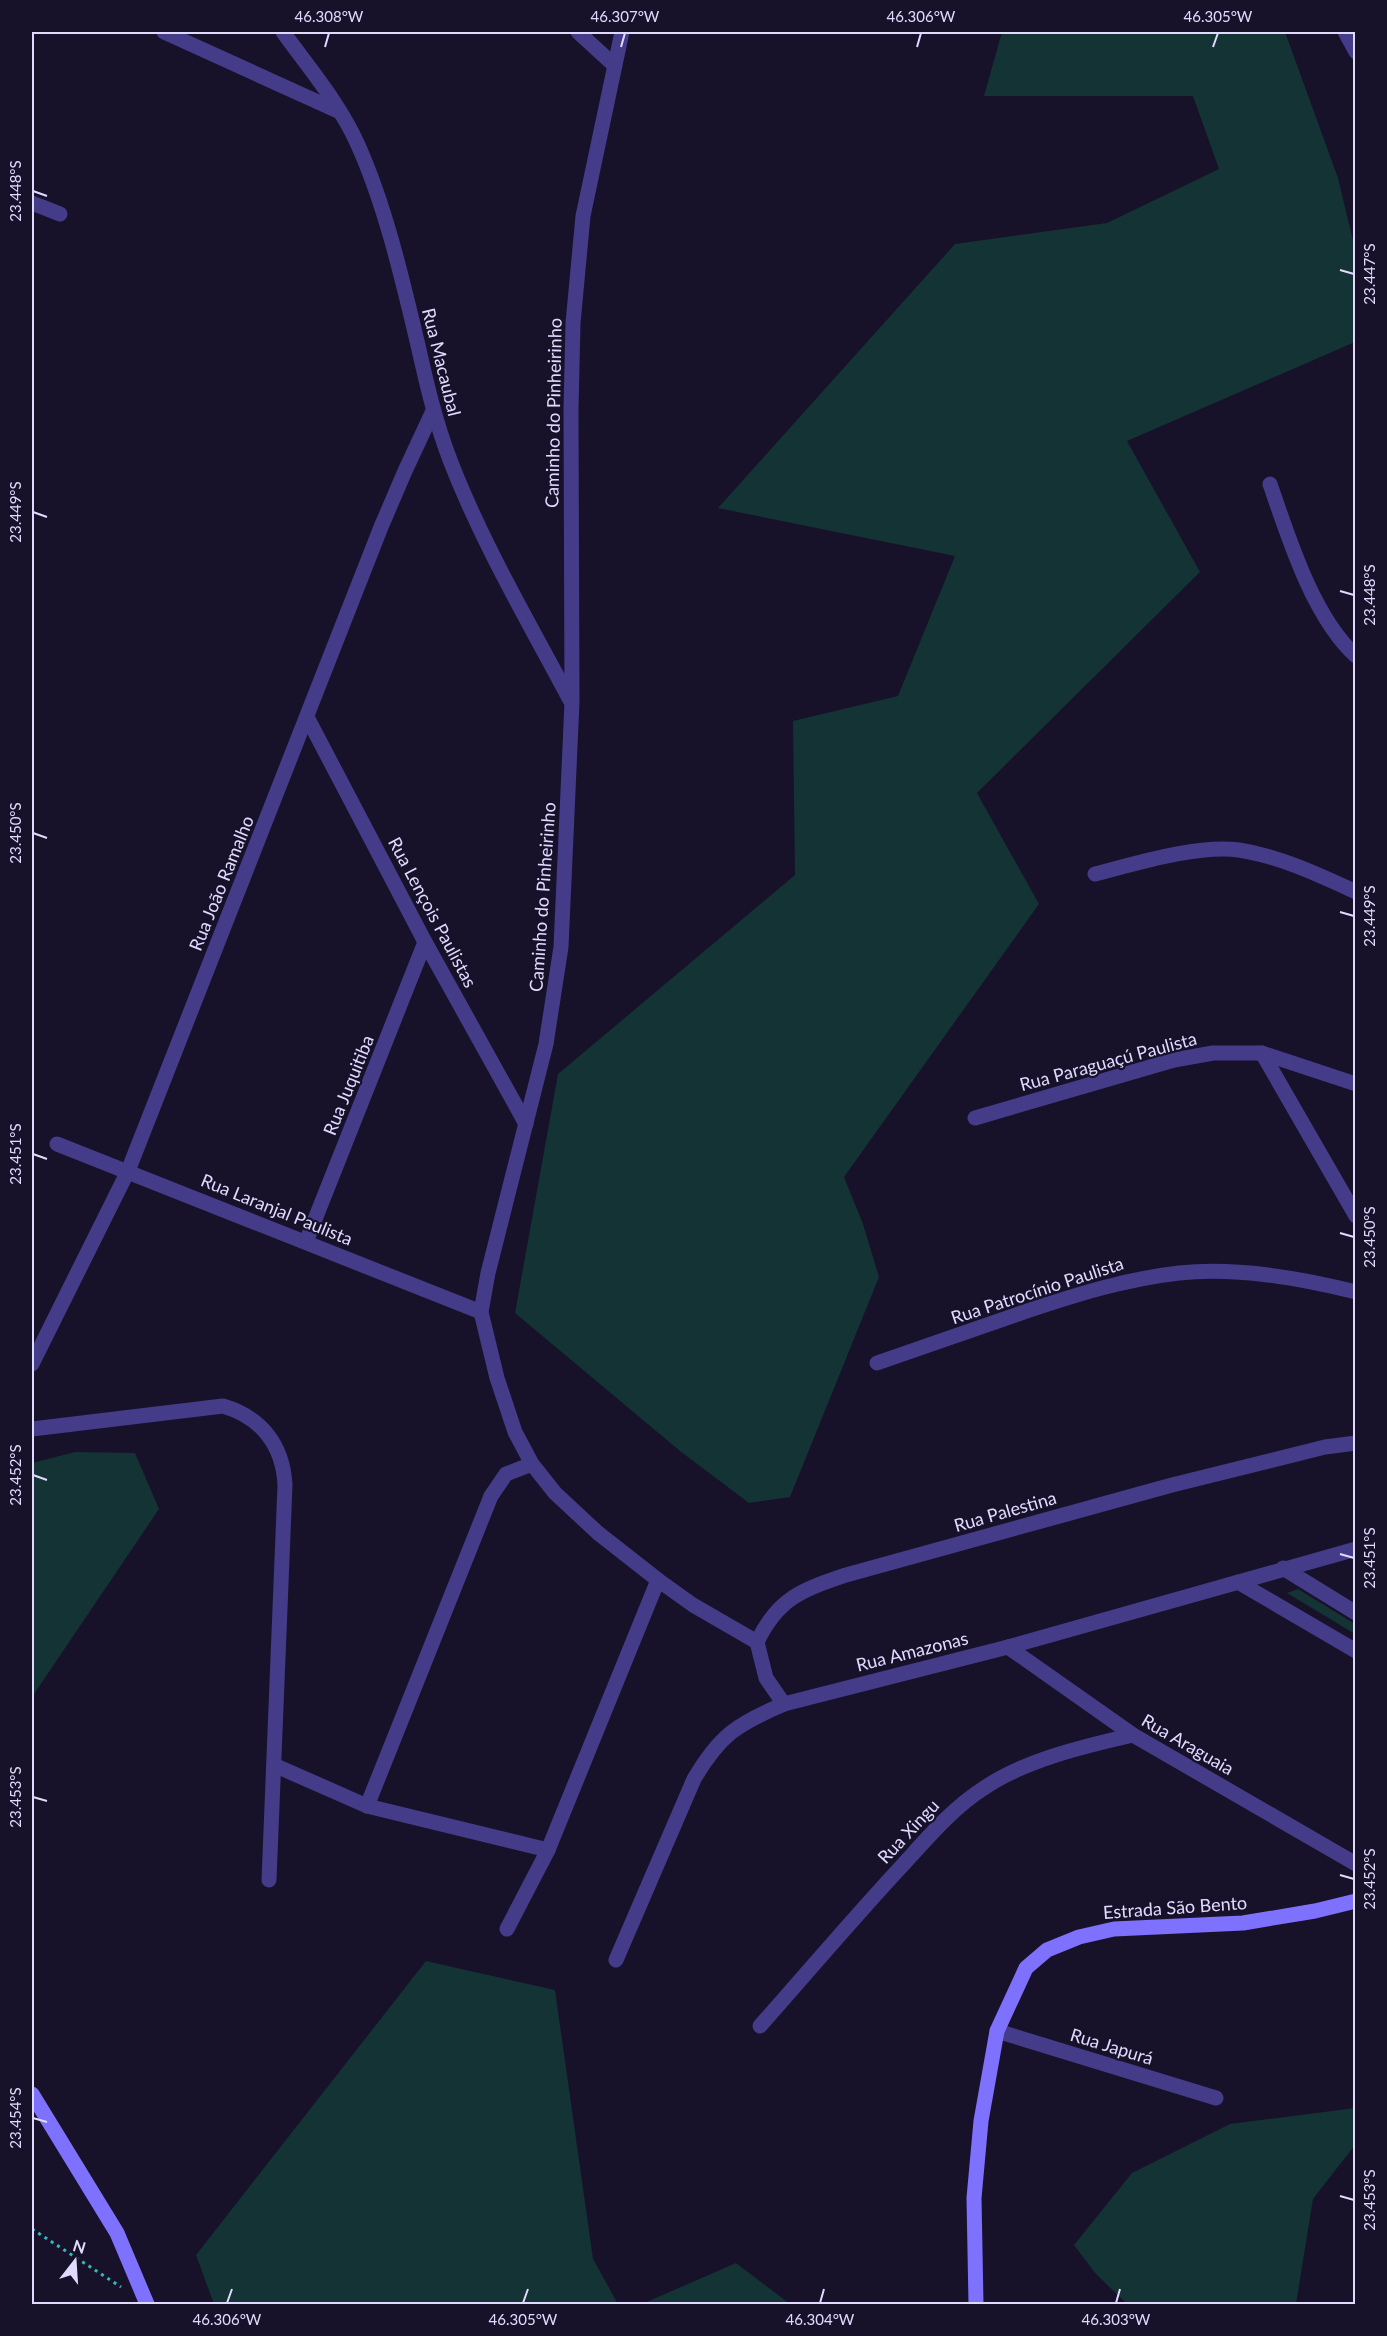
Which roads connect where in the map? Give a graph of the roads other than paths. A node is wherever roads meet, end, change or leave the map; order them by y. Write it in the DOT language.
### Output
graph roads {
  1 [pos="164,32"];
  2 [pos="283,32"];
  3 [pos="578,32"];
  4 [pos="622,32"];
  5 [pos="1346,32"];
  6 [pos="1356,52"];
  7 [pos="614,65"];
  8 [pos="340,112"];
  9 [pos="32,203"];
  10 [pos="60,214"];
  11 [pos="433,411"];
  12 [pos="1270,484"];
  13 [pos="1356,656"];
  14 [pos="572,702"];
  15 [pos="308,717"];
  16 [pos="1095,874"];
  17 [pos="1356,892"];
  18 [pos="425,942"];
  19 [pos="1262,1053"];
  20 [pos="1356,1084"];
  21 [pos="975,1118"];
  22 [pos="526,1124"];
  23 [pos="57,1144"];
  24 [pos="128,1171"];
  25 [pos="1356,1216"];
  26 [pos="306,1242"];
  27 [pos="1356,1292"];
  28 [pos="481,1312"];
  29 [pos="877,1363"];
  30 [pos="32,1364"];
  31 [pos="32,1429"];
  32 [pos="1356,1443"];
  33 [pos="532,1464"];
  34 [pos="1356,1549"];
  35 [pos="1283,1568"];
  36 [pos="658,1580"];
  37 [pos="1238,1582"];
  38 [pos="1356,1613"];
  39 [pos="757,1642"];
  40 [pos="1008,1647"];
  41 [pos="1356,1651"];
  42 [pos="784,1704"];
  43 [pos="1133,1736"];
  44 [pos="274,1766"];
  45 [pos="367,1806"];
  46 [pos="548,1850"];
  47 [pos="1356,1864"];
  48 [pos="269,1880"];
  49 [pos="1356,1901"];
  50 [pos="507,1929"];
  51 [pos="616,1960"];
  52 [pos="760,2026"];
  53 [pos="998,2031"];
  54 [pos="32,2094"];
  55 [pos="1216,2098"];
  56 [pos="147,2304"];
  57 [pos="976,2304"];
  1 -- 8 [label="street"];
  2 -- 8 [label="street, Rua Macaubal"];
  3 -- 7 [label="street"];
  4 -- 7 [label="street, Caminho do Pinheirinho"];
  5 -- 6 [label="street"];
  7 -- 14 [label="street, Caminho do Pinheirinho"];
  8 -- 11 [label="street, Rua Macaubal"];
  9 -- 10 [label="street"];
  11 -- 14 [label="street, Rua Macaubal"];
  11 -- 15 [label="street, Rua João Ramalho"];
  12 -- 13 [label="street"];
  14 -- 22 [label="street, Caminho do Pinheirinho"];
  15 -- 18 [label="street, Rua Lençois Paulistas"];
  15 -- 24 [label="street, Rua João Ramalho"];
  16 -- 17 [label="street"];
  18 -- 22 [label="street, Rua Lençois Paulistas"];
  18 -- 26 [label="street, Rua Juquitiba"];
  19 -- 20 [label="street, Rua Paraguaçú Paulista"];
  19 -- 21 [label="street, Rua Paraguaçú Paulista"];
  19 -- 25 [label="street"];
  22 -- 28 [label="street, Caminho do Pinheirinho"];
  23 -- 24 [label="street, Rua Laranjal Paulista"];
  24 -- 26 [label="street, Rua Laranjal Paulista"];
  24 -- 30 [label="street, Rua João Ramalho"];
  26 -- 28 [label="street, Rua Laranjal Paulista"];
  27 -- 29 [label="street, Rua Patrocínio Paulista"];
  28 -- 33 [label="street, Caminho do Pinheirinho"];
  31 -- 44 [label="street"];
  32 -- 39 [label="street, Rua Palestina"];
  33 -- 36 [label="street, Caminho do Pinheirinho"];
  33 -- 45 [label="street"];
  34 -- 35 [label="street, Rua Amazonas"];
  35 -- 37 [label="street, Rua Amazonas"];
  35 -- 38 [label="street"];
  36 -- 39 [label="street, Caminho do Pinheirinho"];
  36 -- 46 [label="street"];
  37 -- 40 [label="street, Rua Amazonas"];
  37 -- 41 [label="street"];
  39 -- 42 [label="street"];
  40 -- 42 [label="street, Rua Amazonas"];
  40 -- 43 [label="street, Rua Araguaia"];
  42 -- 51 [label="street, Rua Amazonas"];
  43 -- 47 [label="street, Rua Araguaia"];
  43 -- 52 [label="street, Rua Xingu"];
  44 -- 45 [label="street"];
  44 -- 48 [label="street"];
  45 -- 46 [label="street"];
  46 -- 50 [label="street"];
  49 -- 53 [label="street, Estrada São Bento"];
  53 -- 55 [label="street, Rua Japurá"];
  53 -- 57 [label="street, Estrada São Bento"];
  54 -- 56 [label="street"];
}
